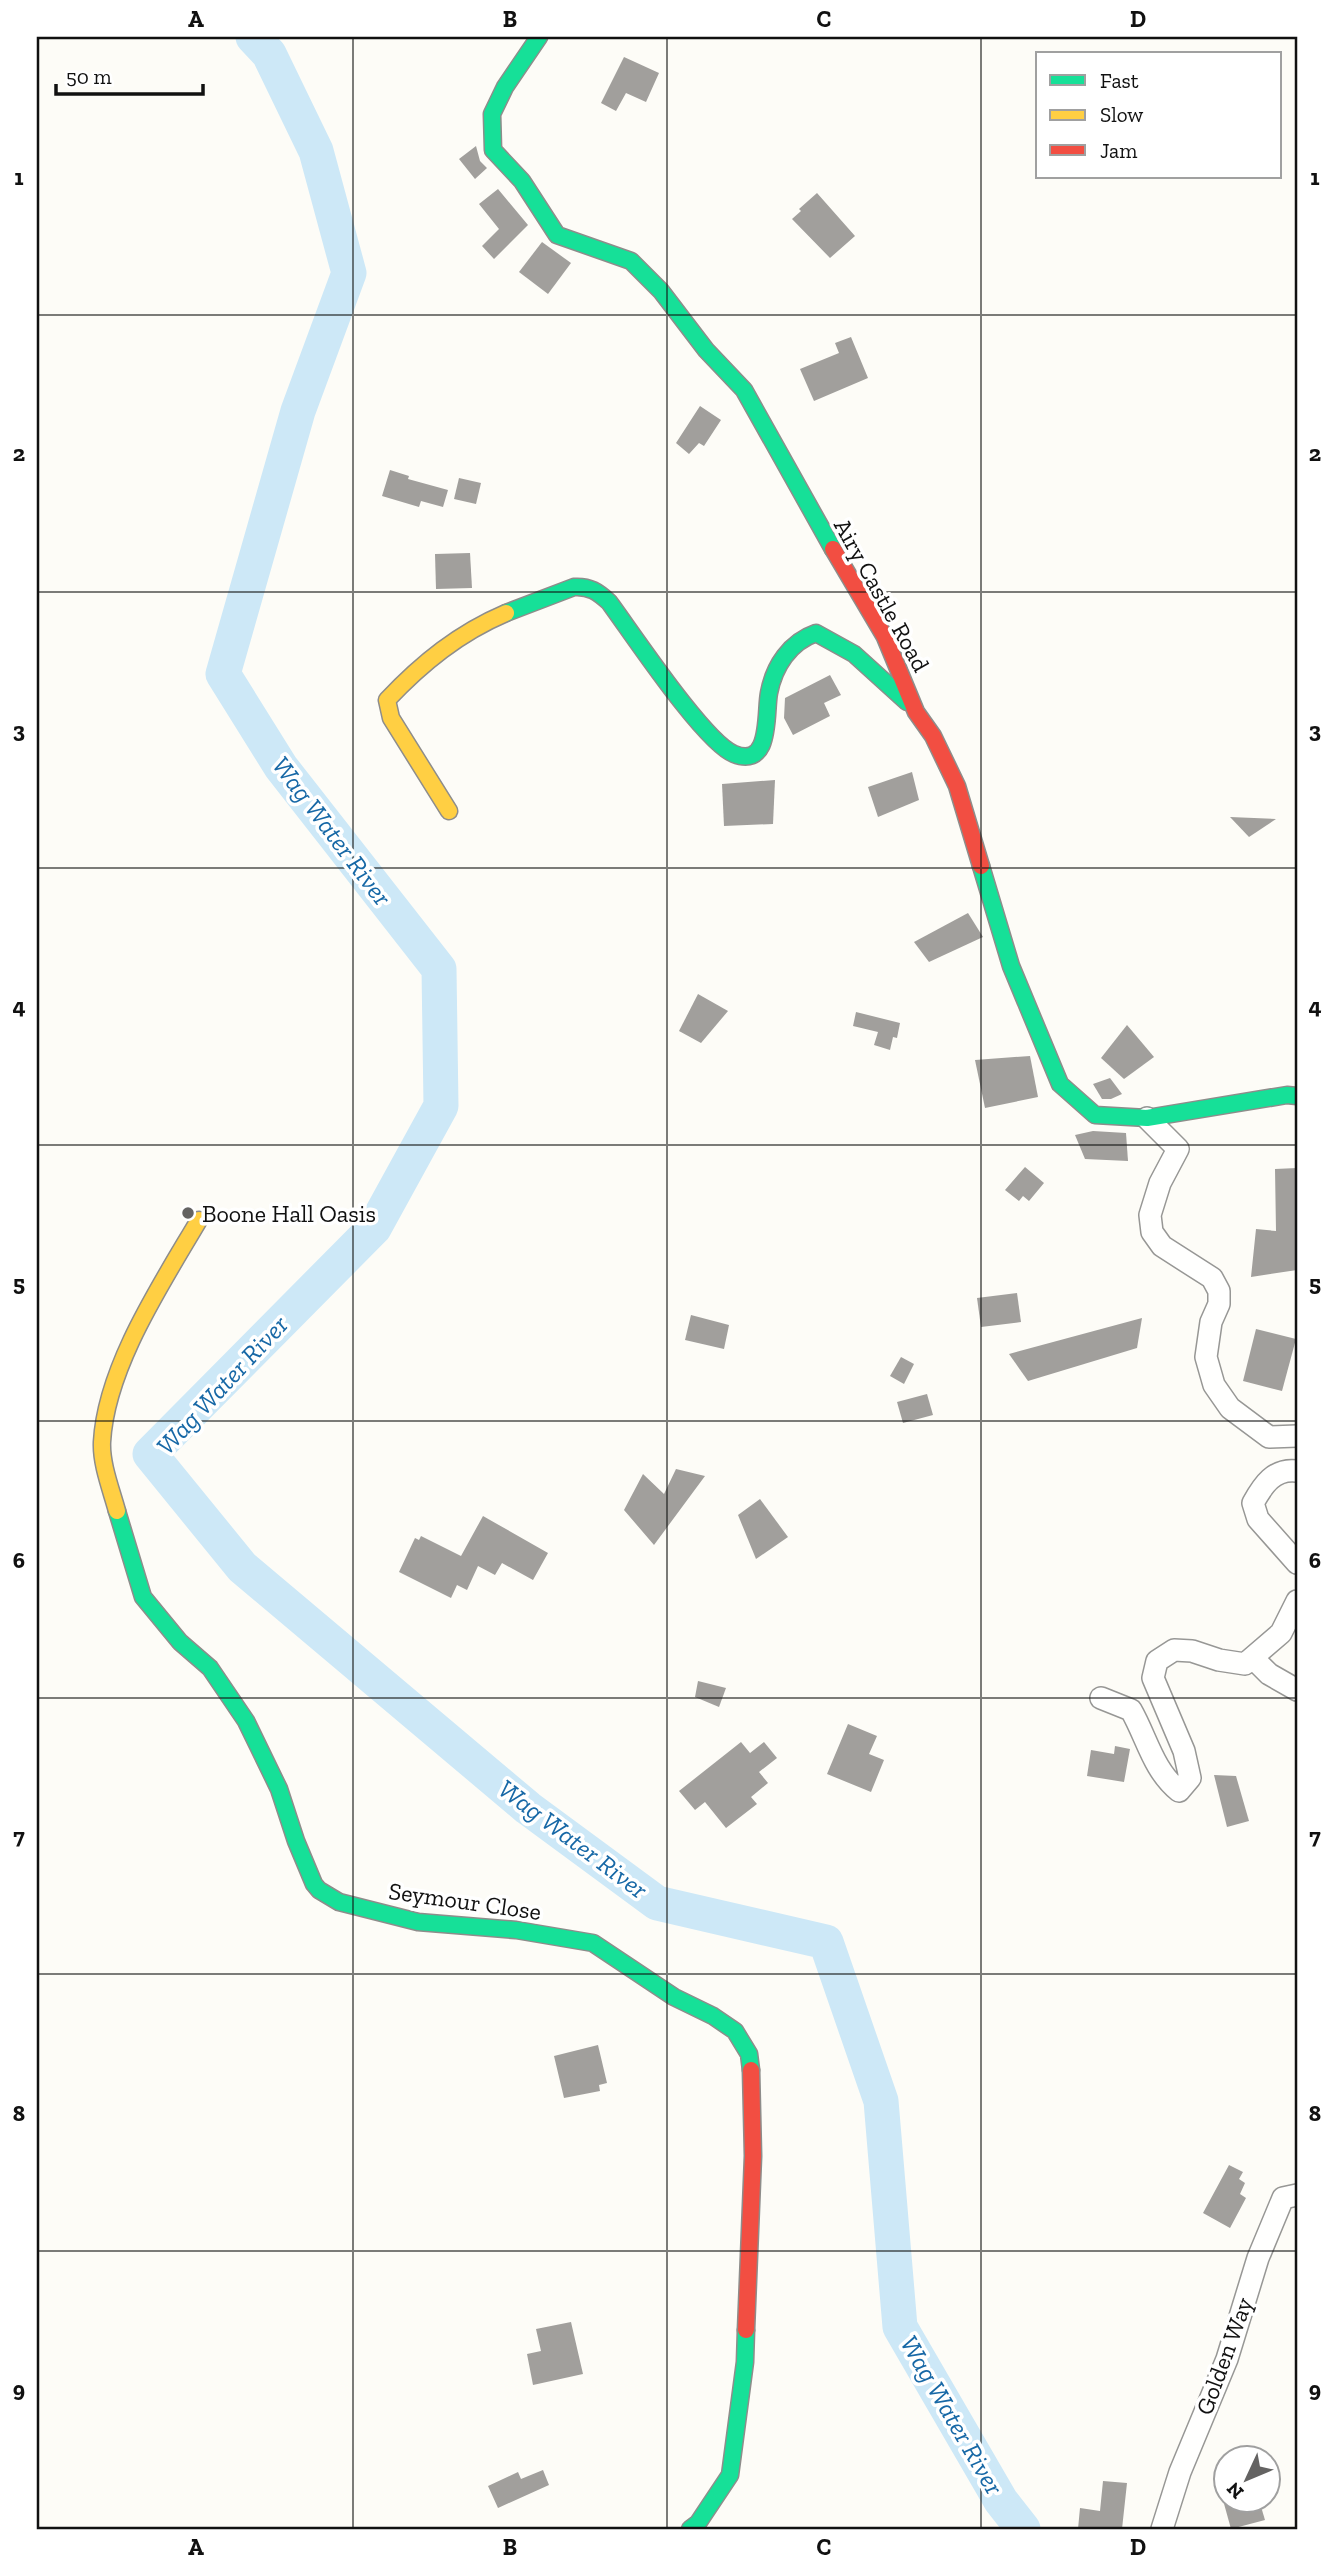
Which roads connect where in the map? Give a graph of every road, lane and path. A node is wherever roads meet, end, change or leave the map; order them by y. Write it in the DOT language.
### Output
graph roads {
  1 [pos="539,37"];
  2 [pos="916,712"];
  3 [pos="449,811"];
  4 [pos="1297,1096"];
  5 [pos="1147,1118"];
  6 [pos="199,1220"];
  7 [pos="1297,1436"];
  8 [pos="1297,1471"];
  9 [pos="1297,1563"];
  10 [pos="1297,1601"];
  11 [pos="1253,1658"];
  12 [pos="1297,1690"];
  13 [pos="1101,1698"];
  14 [pos="1297,2195"];
  15 [pos="690,2529"];
  16 [pos="1162,2529"];
  1 -- 2 [label="street, Airy Castle Road"];
  2 -- 3 [label="street"];
  2 -- 5 [label="street, Airy Castle Road"];
  4 -- 5 [label="street, Airy Castle Road"];
  5 -- 7 [label="street"];
  6 -- 15 [label="street, Seymour Close"];
  8 -- 9 [label="street"];
  10 -- 11 [label="street"];
  11 -- 12 [label="street"];
  11 -- 13 [label="street"];
  14 -- 16 [label="street, Golden Way"];
}
